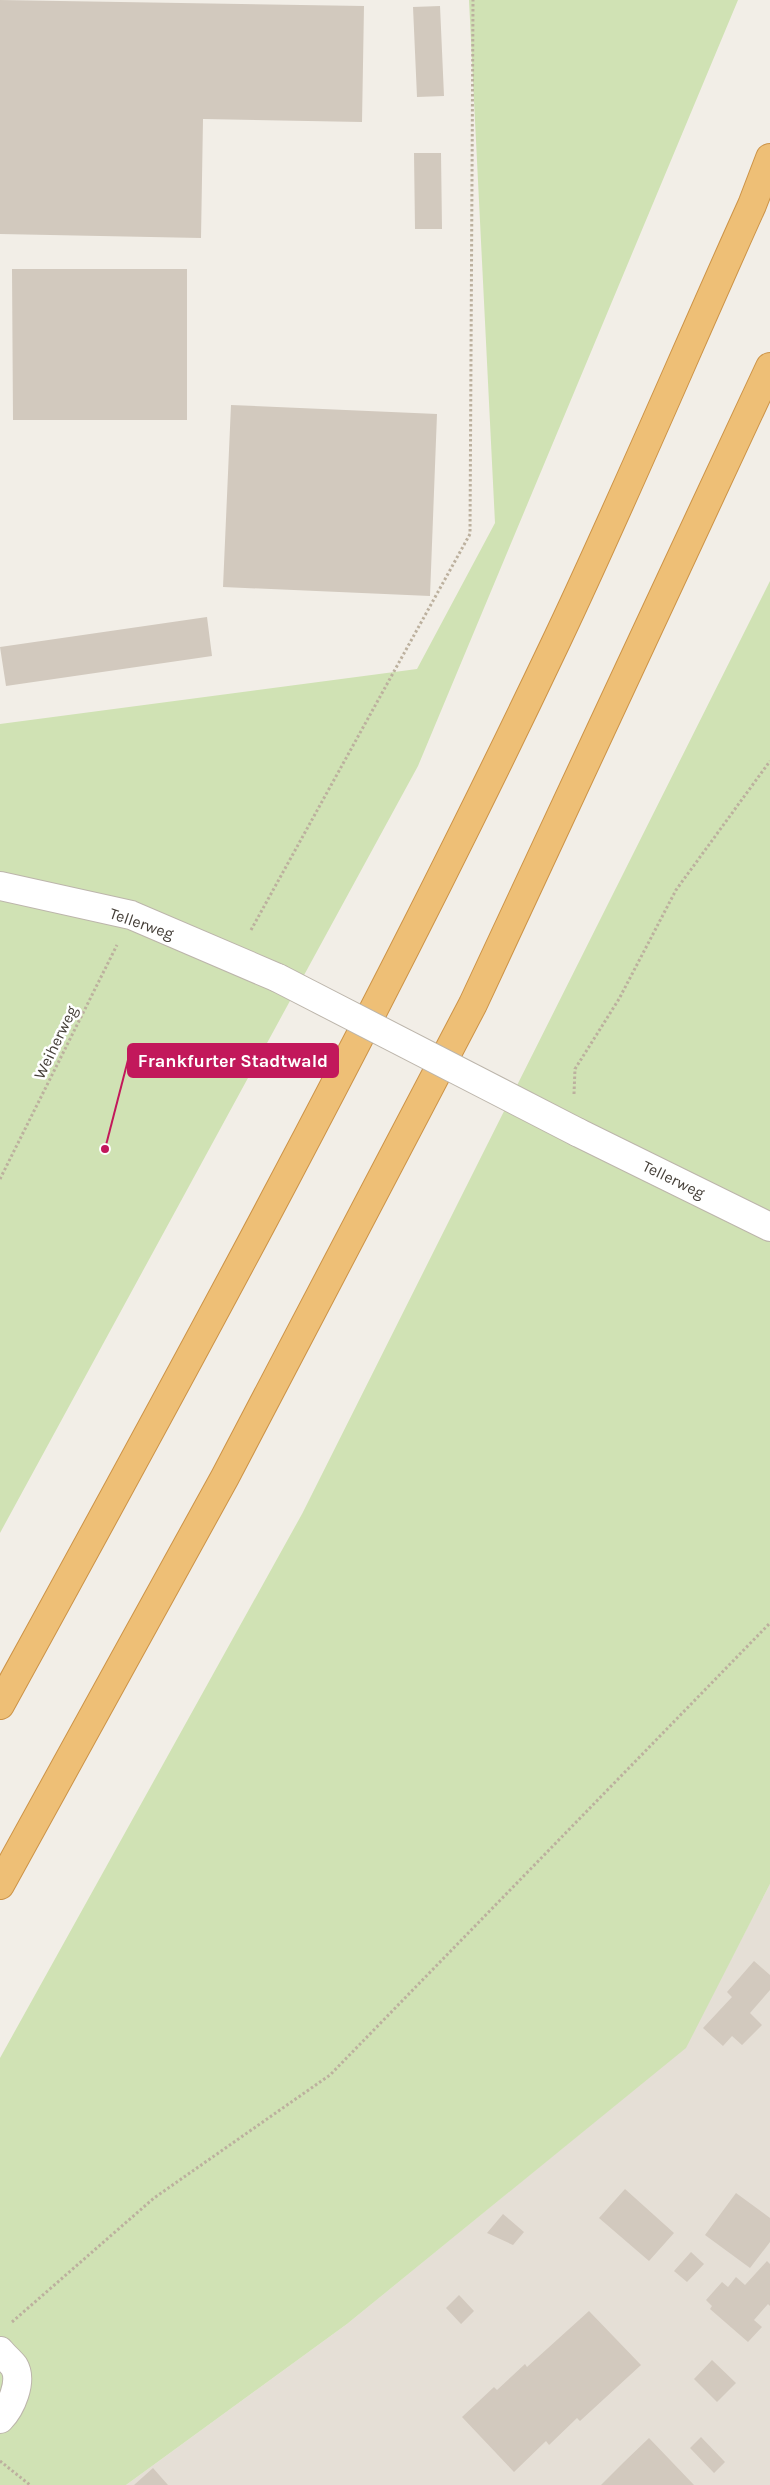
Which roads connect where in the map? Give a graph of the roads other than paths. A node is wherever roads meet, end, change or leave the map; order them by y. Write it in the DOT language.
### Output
graph roads {
  1 [pos="770,158"];
  2 [pos="770,367"];
  3 [pos="0,886"];
  4 [pos="770,1227"];
  5 [pos="0,1705"];
  6 [pos="0,1885"];
  7 [pos="4,2339"];
  8 [pos="0,2419"];
  1 -- 5 [label="highway"];
  2 -- 6 [label="highway"];
  3 -- 4 [label="street, Tellerweg, bridge"];
  7 -- 8 [label="street"];
}
